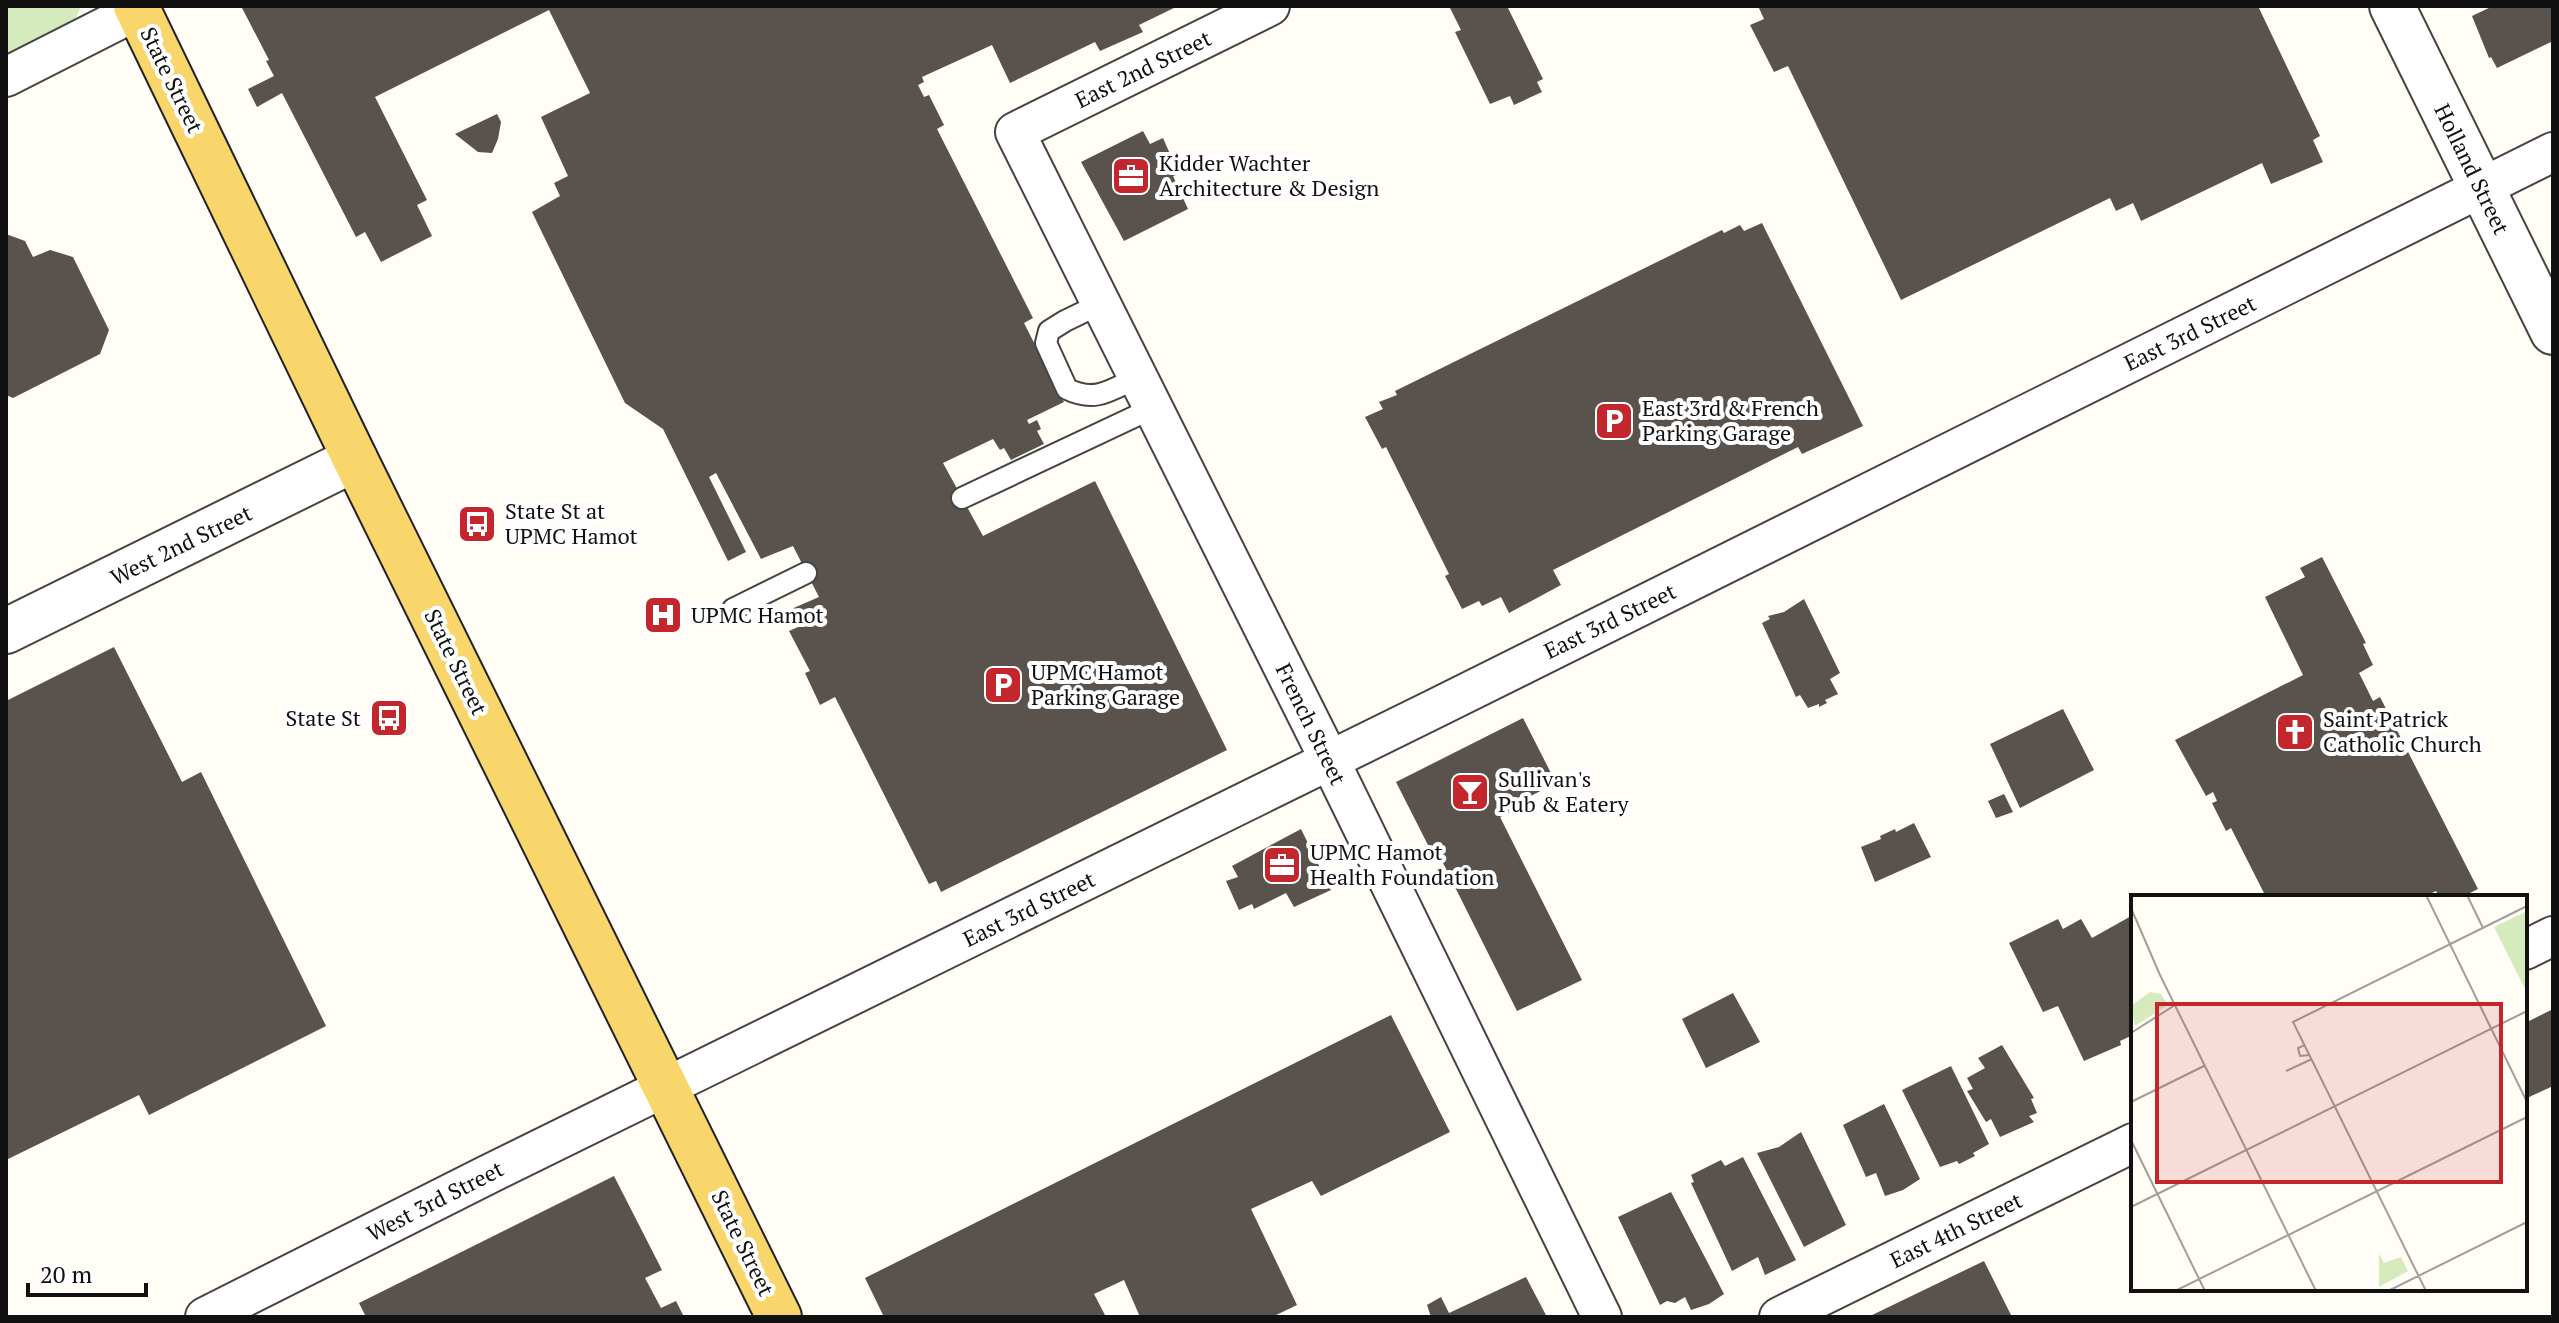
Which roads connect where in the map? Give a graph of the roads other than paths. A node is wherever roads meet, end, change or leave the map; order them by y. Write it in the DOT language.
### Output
graph roads {
  1 [pos="1270,6"];
  2 [pos="2392,6"];
  3 [pos="137,8"];
  4 [pos="6,77"];
  5 [pos="1015,132"];
  6 [pos="2553,152"];
  7 [pos="2481,187"];
  8 [pos="1100,304"];
  9 [pos="2553,332"];
  10 [pos="1146,392"];
  11 [pos="355,459"];
  12 [pos="962,498"];
  13 [pos="806,573"];
  14 [pos="733,609"];
  15 [pos="6,631"];
  16 [pos="1330,761"];
  17 [pos="2553,936"];
  18 [pos="2527,949"];
  19 [pos="666,1087"];
  20 [pos="2131,1144"];
  21 [pos="205,1317"];
  22 [pos="779,1317"];
  23 [pos="1602,1317"];
  24 [pos="1779,1317"];
  1 -- 5 [label="street, East 2nd Street"];
  2 -- 7 [label="street, Holland Street"];
  3 -- 4 [label="street"];
  3 -- 11 [label="main road, State Street"];
  5 -- 8 [label="street, French Street"];
  6 -- 7 [label="street, East 3rd Street"];
  7 -- 9 [label="street, Holland Street"];
  7 -- 16 [label="street, East 3rd Street"];
  8 -- 10 [label="street, French Street"];
  8 -- 10 [label="lane"];
  10 -- 12 [label="lane"];
  10 -- 16 [label="street, French Street"];
  11 -- 15 [label="street, West 2nd Street"];
  11 -- 19 [label="main road, State Street"];
  13 -- 14 [label="lane"];
  16 -- 19 [label="street, East 3rd Street"];
  16 -- 23 [label="street, French Street"];
  17 -- 18 [label="street"];
  19 -- 21 [label="street, West 3rd Street"];
  19 -- 22 [label="main road, State Street"];
  20 -- 24 [label="street, East 4th Street"];
}
